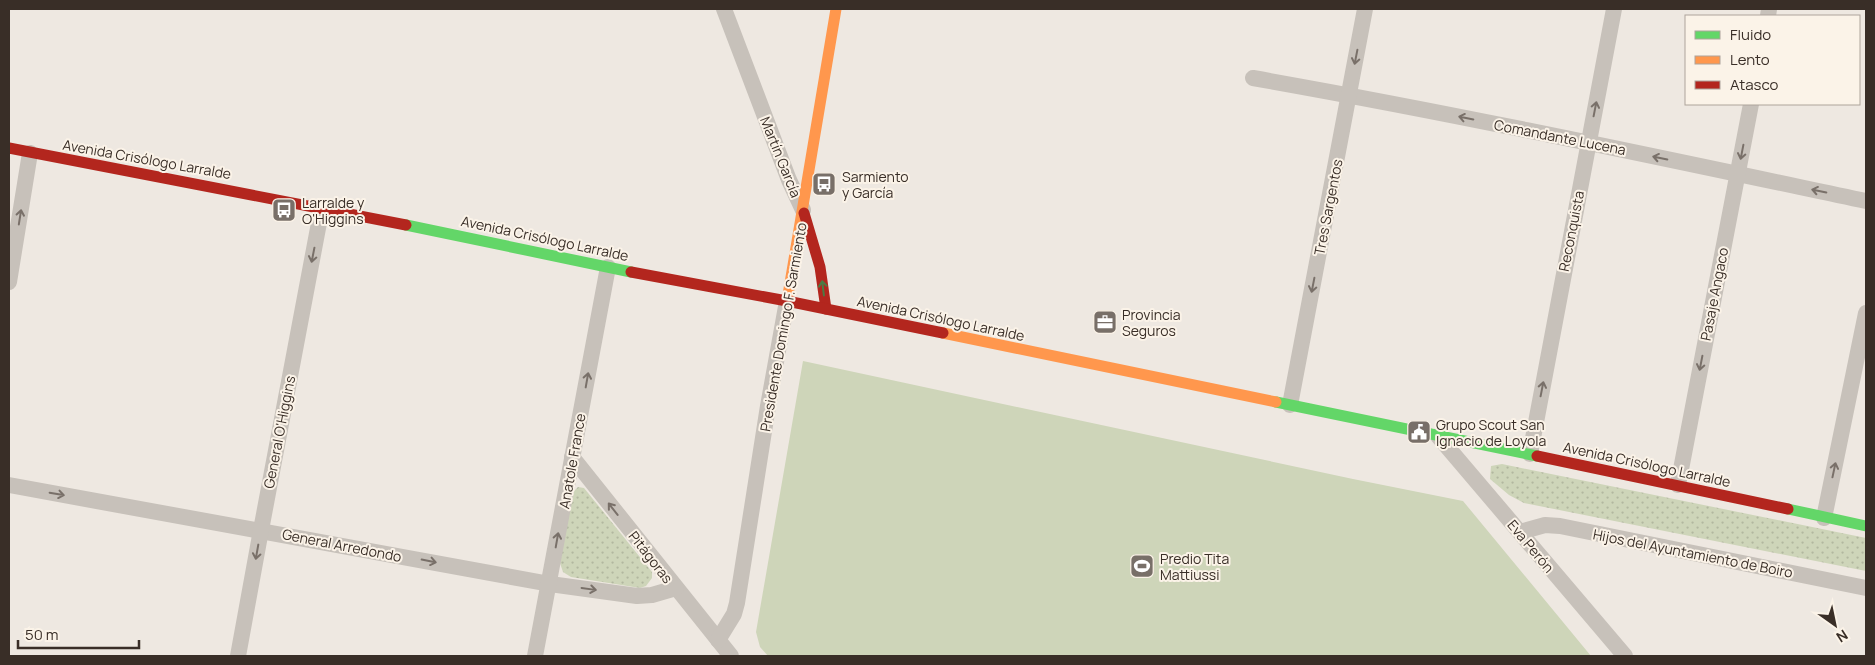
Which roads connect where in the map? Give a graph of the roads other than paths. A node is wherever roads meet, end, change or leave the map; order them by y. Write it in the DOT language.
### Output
graph roads {
  1 [pos="724,9"];
  2 [pos="836,9"];
  3 [pos="1365,9"];
  4 [pos="1614,9"];
  5 [pos="1253,78"];
  6 [pos="1349,95"];
  7 [pos="1751,105"];
  8 [pos="1588,143"];
  9 [pos="9,148"];
  10 [pos="30,153"];
  11 [pos="1737,174"];
  12 [pos="1866,201"];
  13 [pos="322,207"];
  14 [pos="803,210"];
  15 [pos="608,266"];
  16 [pos="666,280"];
  17 [pos="9,282"];
  18 [pos="731,302"];
  19 [pos="782,309"];
  20 [pos="826,310"];
  21 [pos="1866,313"];
  22 [pos="1290,406"];
  23 [pos="1438,436"];
  24 [pos="1530,454"];
  25 [pos="572,457"];
  26 [pos="9,485"];
  27 [pos="1678,485"];
  28 [pos="1824,518"];
  29 [pos="1866,526"];
  30 [pos="260,530"];
  31 [pos="1520,532"];
  32 [pos="550,584"];
  33 [pos="676,588"];
  34 [pos="1866,588"];
  35 [pos="718,640"];
  36 [pos="238,656"];
  37 [pos="535,656"];
  38 [pos="731,656"];
  39 [pos="1625,656"];
  1 -- 14 [label="street, Martín García"];
  2 -- 14 [label="main road, Presidente Domingo F. Sarmiento"];
  3 -- 6 [label="street, Tres Sargentos, one-way"];
  8 -- 4 [label="street, Reconquista, one-way"];
  5 -- 6 [label="street, Comandante Lucena"];
  8 -- 6 [label="street, Comandante Lucena, one-way"];
  6 -- 22 [label="street, Tres Sargentos, one-way"];
  7 -- 11 [label="street, Pasaje Angaco, one-way"];
  11 -- 8 [label="street, Comandante Lucena, one-way"];
  24 -- 8 [label="street, Reconquista, one-way"];
  9 -- 10 [label="main road, Avenida Crisólogo Larralde"];
  10 -- 13 [label="main road, Avenida Crisólogo Larralde"];
  17 -- 10 [label="street, one-way"];
  12 -- 11 [label="street, Comandante Lucena, one-way"];
  11 -- 27 [label="street, Pasaje Angaco, one-way"];
  13 -- 15 [label="main road, Avenida Crisólogo Larralde"];
  13 -- 30 [label="street, General O'Higgins, one-way"];
  14 -- 19 [label="main road, Presidente Domingo F. Sarmiento"];
  20 -- 14 [label="main road, Martín García, one-way"];
  15 -- 16 [label="main road, Avenida Crisólogo Larralde"];
  25 -- 15 [label="street, Anatole France, one-way"];
  16 -- 18 [label="main road"];
  16 -- 19 [label="main road, Avenida Crisólogo Larralde"];
  19 -- 20 [label="main road, Avenida Crisólogo Larralde"];
  19 -- 35 [label="street, Presidente Domingo F. Sarmiento"];
  20 -- 22 [label="main road, Avenida Crisólogo Larralde"];
  28 -- 21 [label="street, one-way"];
  22 -- 23 [label="main road, Avenida Crisólogo Larralde"];
  23 -- 24 [label="main road, Avenida Crisólogo Larralde"];
  23 -- 31 [label="street, Eva Perón"];
  24 -- 27 [label="main road, Avenida Crisólogo Larralde"];
  32 -- 25 [label="street, Anatole France, one-way"];
  33 -- 25 [label="street, Pitágoras, one-way"];
  26 -- 30 [label="street, General Arredondo, one-way"];
  27 -- 28 [label="main road, Avenida Crisólogo Larralde"];
  28 -- 29 [label="main road, Avenida Crisólogo Larralde"];
  30 -- 32 [label="street, General Arredondo, one-way"];
  30 -- 36 [label="street, General O'Higgins, one-way"];
  31 -- 34 [label="street, Hijos del Ayuntamiento de Boiro"];
  31 -- 39 [label="street, Eva Perón"];
  32 -- 33 [label="street, General Arredondo, one-way"];
  32 -- 37 [label="street, Anatole France"];
  33 -- 35 [label="street, Pitágoras"];
  35 -- 38 [label="street, Pitágoras"];
}
